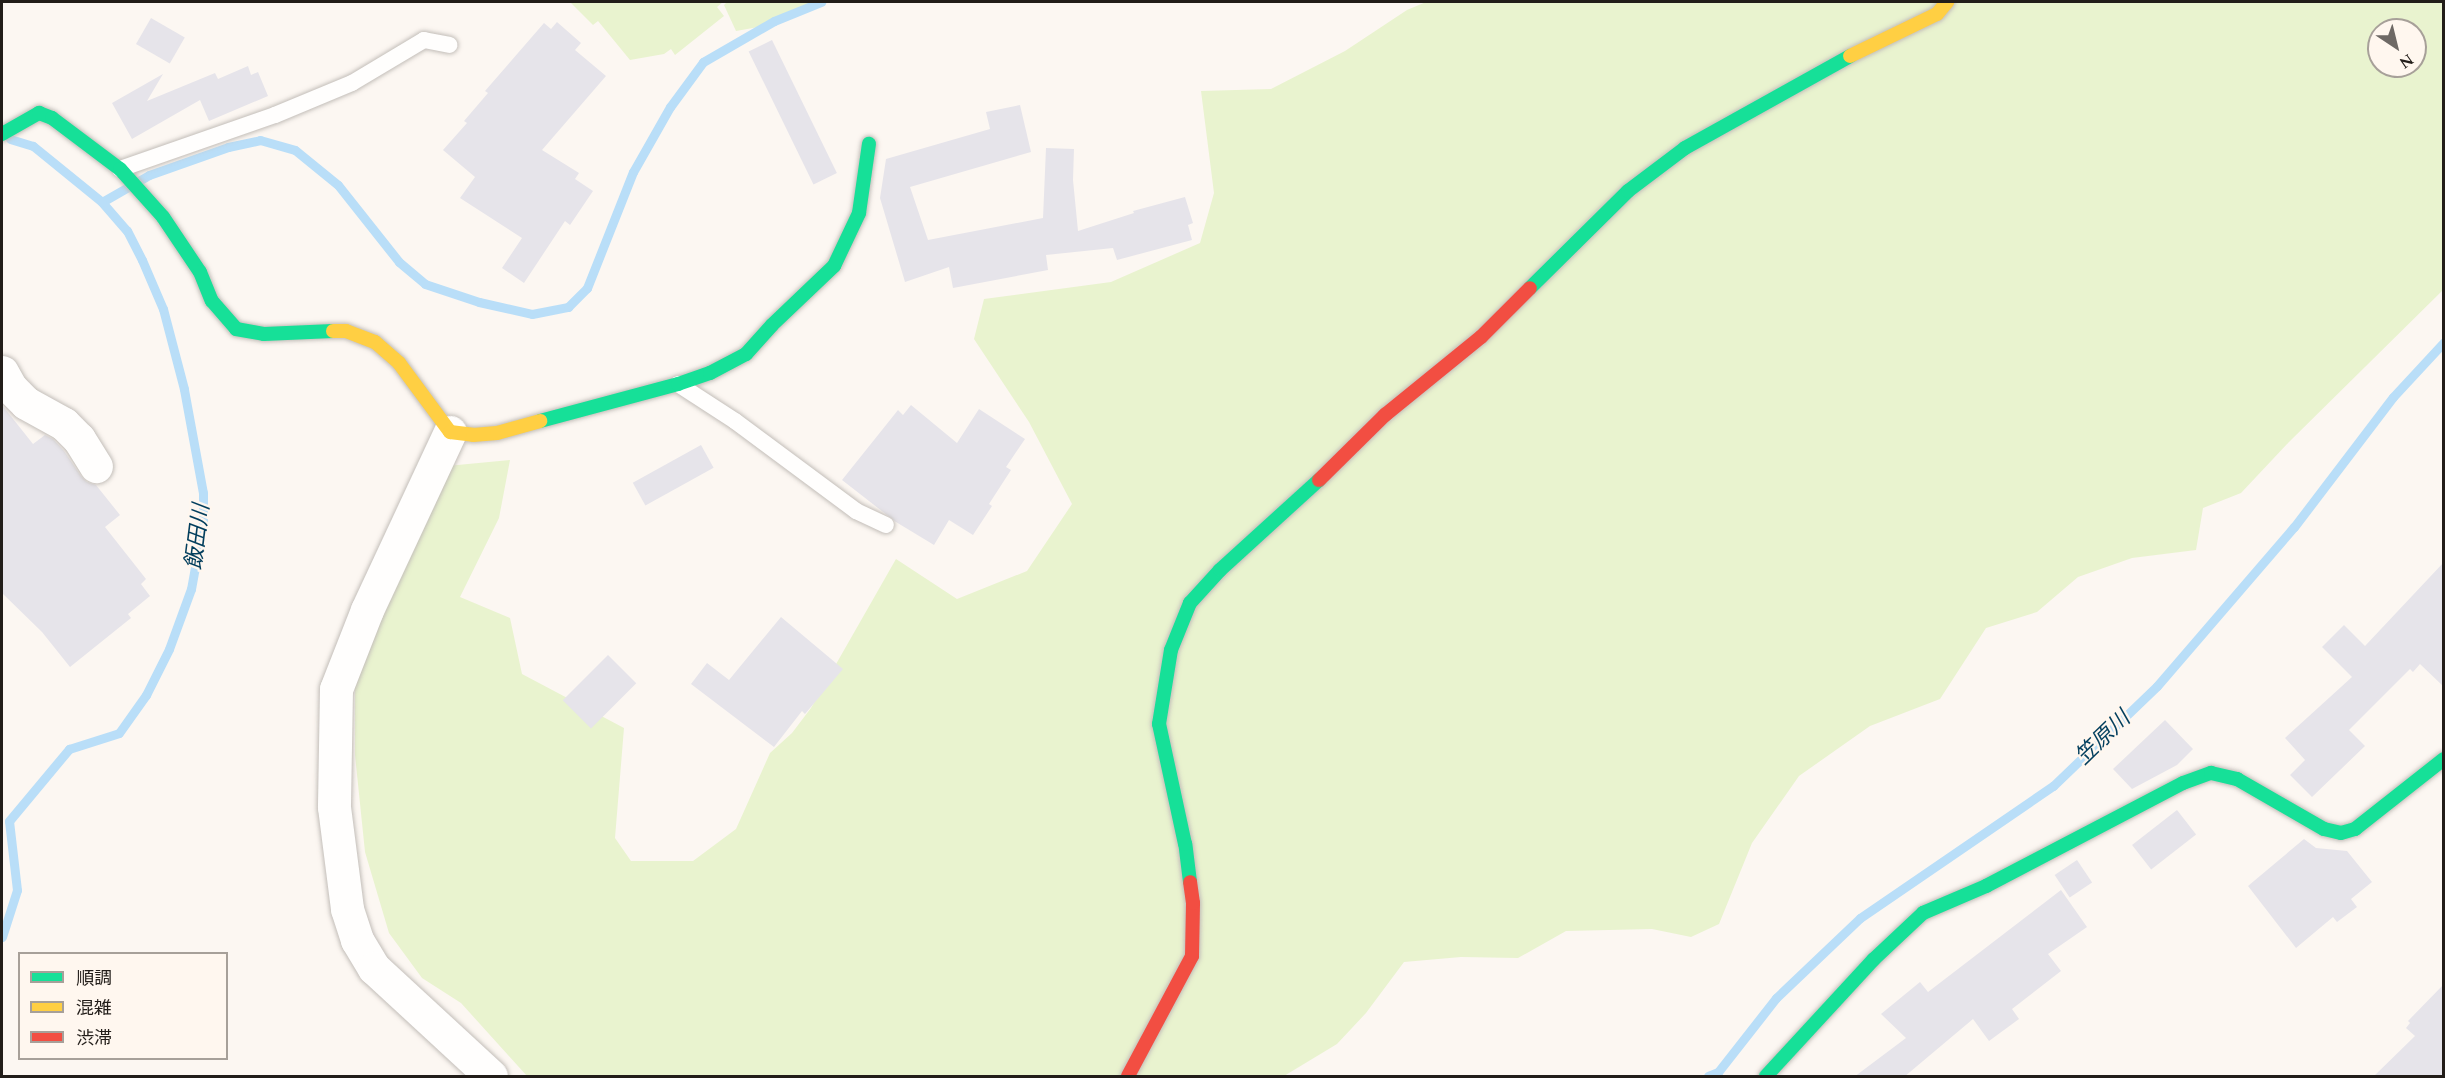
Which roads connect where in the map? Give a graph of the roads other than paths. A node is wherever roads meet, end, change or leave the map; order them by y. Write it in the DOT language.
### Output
graph roads {
  1 [pos="1947,2"];
  2 [pos="450,45"];
  3 [pos="2,134"];
  4 [pos="869,144"];
  5 [pos="120,169"];
  6 [pos="2,372"];
  7 [pos="678,384"];
  8 [pos="450,432"];
  9 [pos="96,466"];
  10 [pos="886,525"];
  11 [pos="2444,759"];
  12 [pos="491,1077"];
  13 [pos="1128,1077"];
  14 [pos="1766,1077"];
  1 -- 13 [label="street"];
  2 -- 5 [label="lane"];
  3 -- 5 [label="street"];
  4 -- 7 [label="street"];
  5 -- 8 [label="street"];
  6 -- 9 [label="street"];
  7 -- 8 [label="street"];
  7 -- 10 [label="lane"];
  8 -- 12 [label="street"];
  11 -- 14 [label="street"];
}
